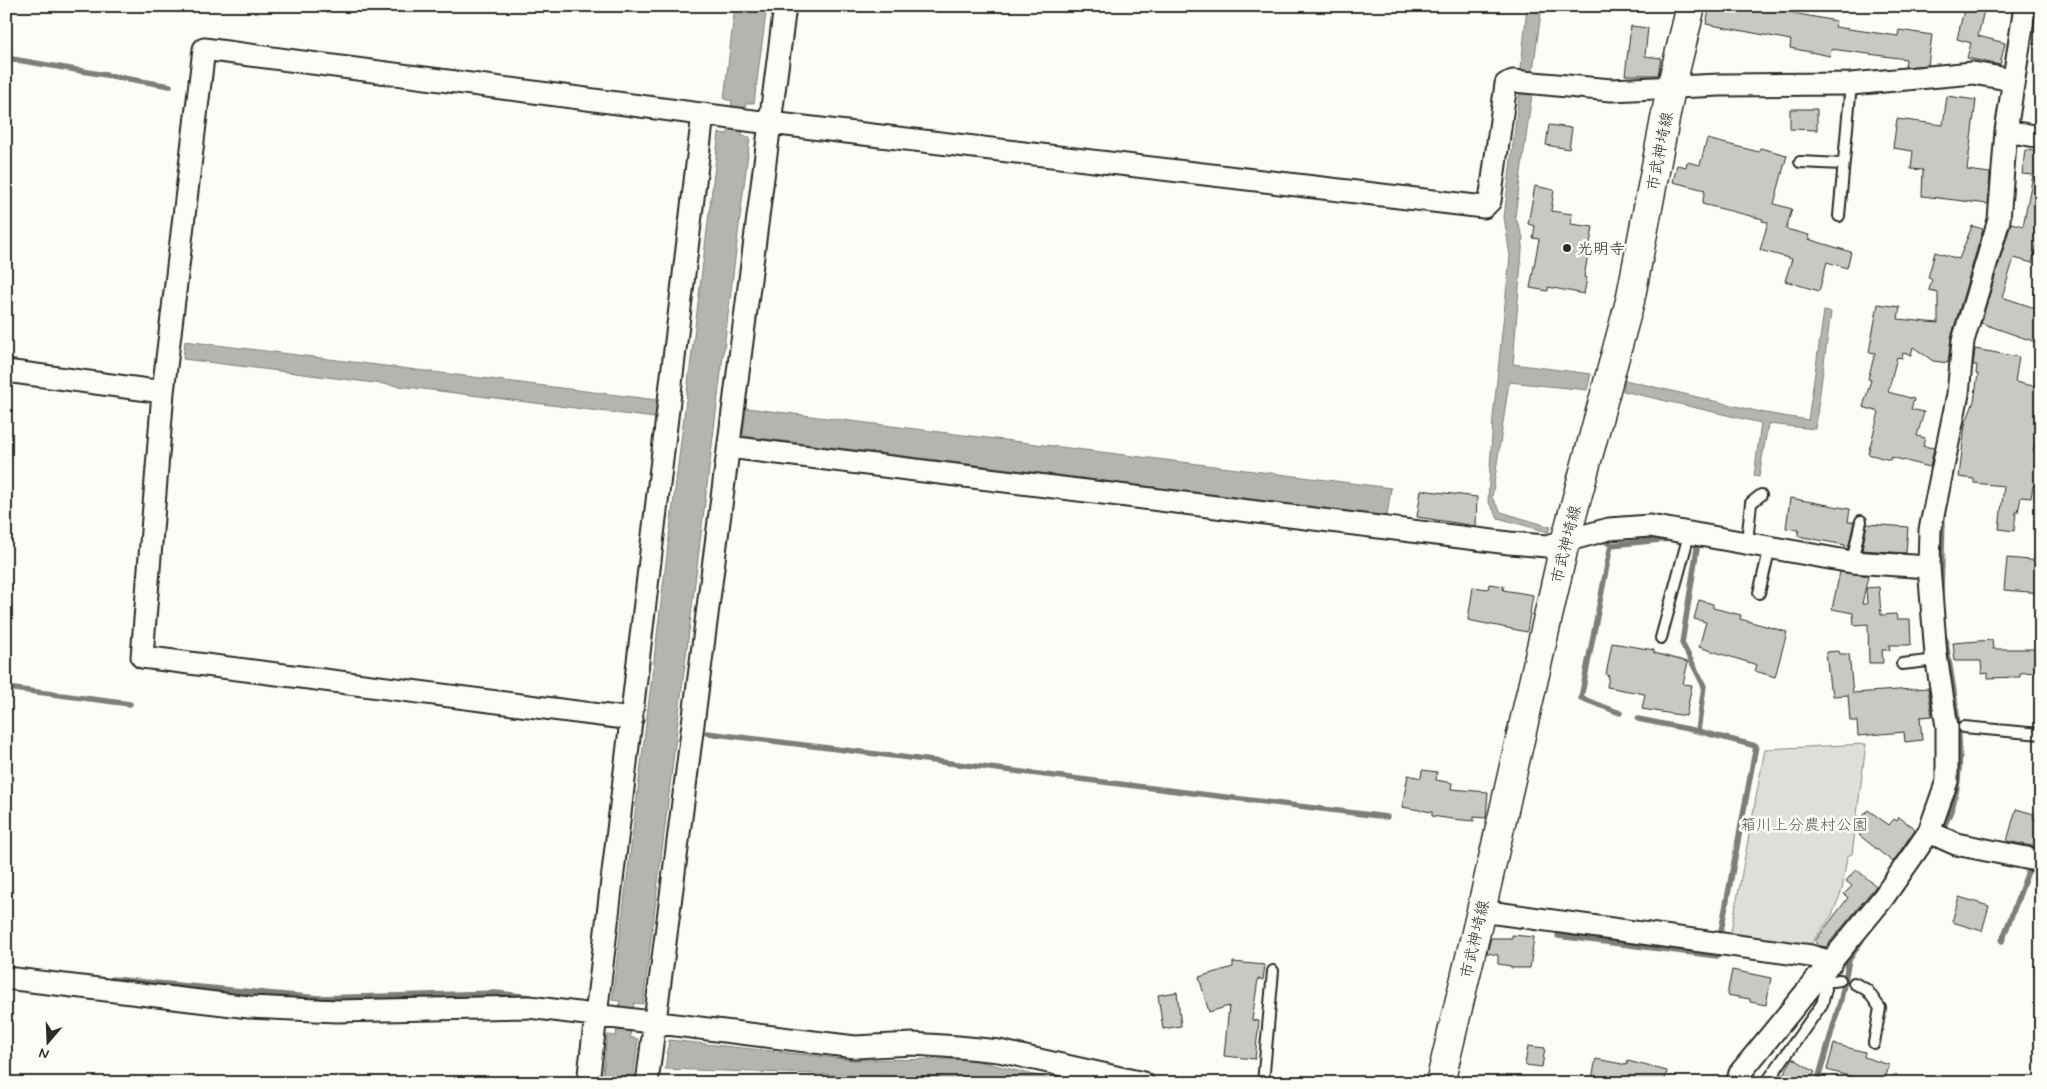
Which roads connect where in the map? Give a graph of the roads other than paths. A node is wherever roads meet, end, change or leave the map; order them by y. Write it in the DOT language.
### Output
graph roads {
  1 [pos="785,6"];
  2 [pos="1691,6"];
  3 [pos="2025,6"];
  4 [pos="2013,80"];
  5 [pos="1851,84"];
  6 [pos="1671,88"];
  7 [pos="703,114"];
  8 [pos="770,123"];
  9 [pos="2023,134"];
  10 [pos="1800,162"];
  11 [pos="1842,164"];
  12 [pos="1838,216"];
  13 [pos="6,371"];
  14 [pos="162,392"];
  15 [pos="729,447"];
  16 [pos="1760,496"];
  17 [pos="1861,521"];
  18 [pos="1690,532"];
  19 [pos="1565,542"];
  20 [pos="1746,542"];
  21 [pos="1770,547"];
  22 [pos="1852,562"];
  23 [pos="1929,568"];
  24 [pos="1759,593"];
  25 [pos="1661,638"];
  26 [pos="1937,660"];
  27 [pos="1902,664"];
  28 [pos="632,719"];
  29 [pos="1964,727"];
  30 [pos="2041,734"];
  31 [pos="1936,835"];
  32 [pos="2041,861"];
  33 [pos="1481,911"];
  34 [pos="1273,971"];
  35 [pos="1830,974"];
  36 [pos="6,978"];
  37 [pos="1854,983"];
  38 [pos="625,1020"];
  39 [pos="1874,1043"];
  40 [pos="588,1083"];
  41 [pos="647,1083"];
  42 [pos="1143,1083"];
  43 [pos="1263,1083"];
  44 [pos="1440,1083"];
  45 [pos="1737,1083"];
  46 [pos="1766,1083"];
  1 -- 8 [label="street"];
  2 -- 6 [label="main road, 市武神埼線"];
  3 -- 4 [label="street"];
  4 -- 5 [label="street"];
  4 -- 9 [label="street"];
  5 -- 6 [label="street"];
  5 -- 11 [label="lane"];
  6 -- 8 [label="street"];
  6 -- 19 [label="main road, 市武神埼線"];
  7 -- 8 [label="street"];
  7 -- 14 [label="street"];
  7 -- 28 [label="street"];
  8 -- 15 [label="street"];
  9 -- 23 [label="street"];
  10 -- 11 [label="lane"];
  11 -- 12 [label="lane"];
  13 -- 14 [label="street"];
  14 -- 28 [label="street"];
  15 -- 19 [label="street"];
  15 -- 38 [label="street"];
  16 -- 20 [label="lane"];
  17 -- 22 [label="lane"];
  18 -- 19 [label="street"];
  18 -- 20 [label="street"];
  18 -- 25 [label="lane"];
  19 -- 33 [label="main road, 市武神埼線"];
  20 -- 21 [label="street"];
  21 -- 22 [label="street"];
  21 -- 24 [label="lane"];
  22 -- 23 [label="street"];
  23 -- 26 [label="street"];
  26 -- 27 [label="lane"];
  26 -- 31 [label="street"];
  28 -- 38 [label="street"];
  29 -- 30 [label="lane"];
  31 -- 32 [label="street"];
  31 -- 35 [label="street"];
  33 -- 35 [label="street"];
  33 -- 44 [label="main road, 市武神埼線"];
  34 -- 43 [label="lane"];
  35 -- 45 [label="street"];
  35 -- 46 [label="lane"];
  36 -- 38 [label="street"];
  37 -- 39 [label="lane"];
  38 -- 40 [label="street"];
  38 -- 41 [label="street"];
  38 -- 42 [label="street"];
}
